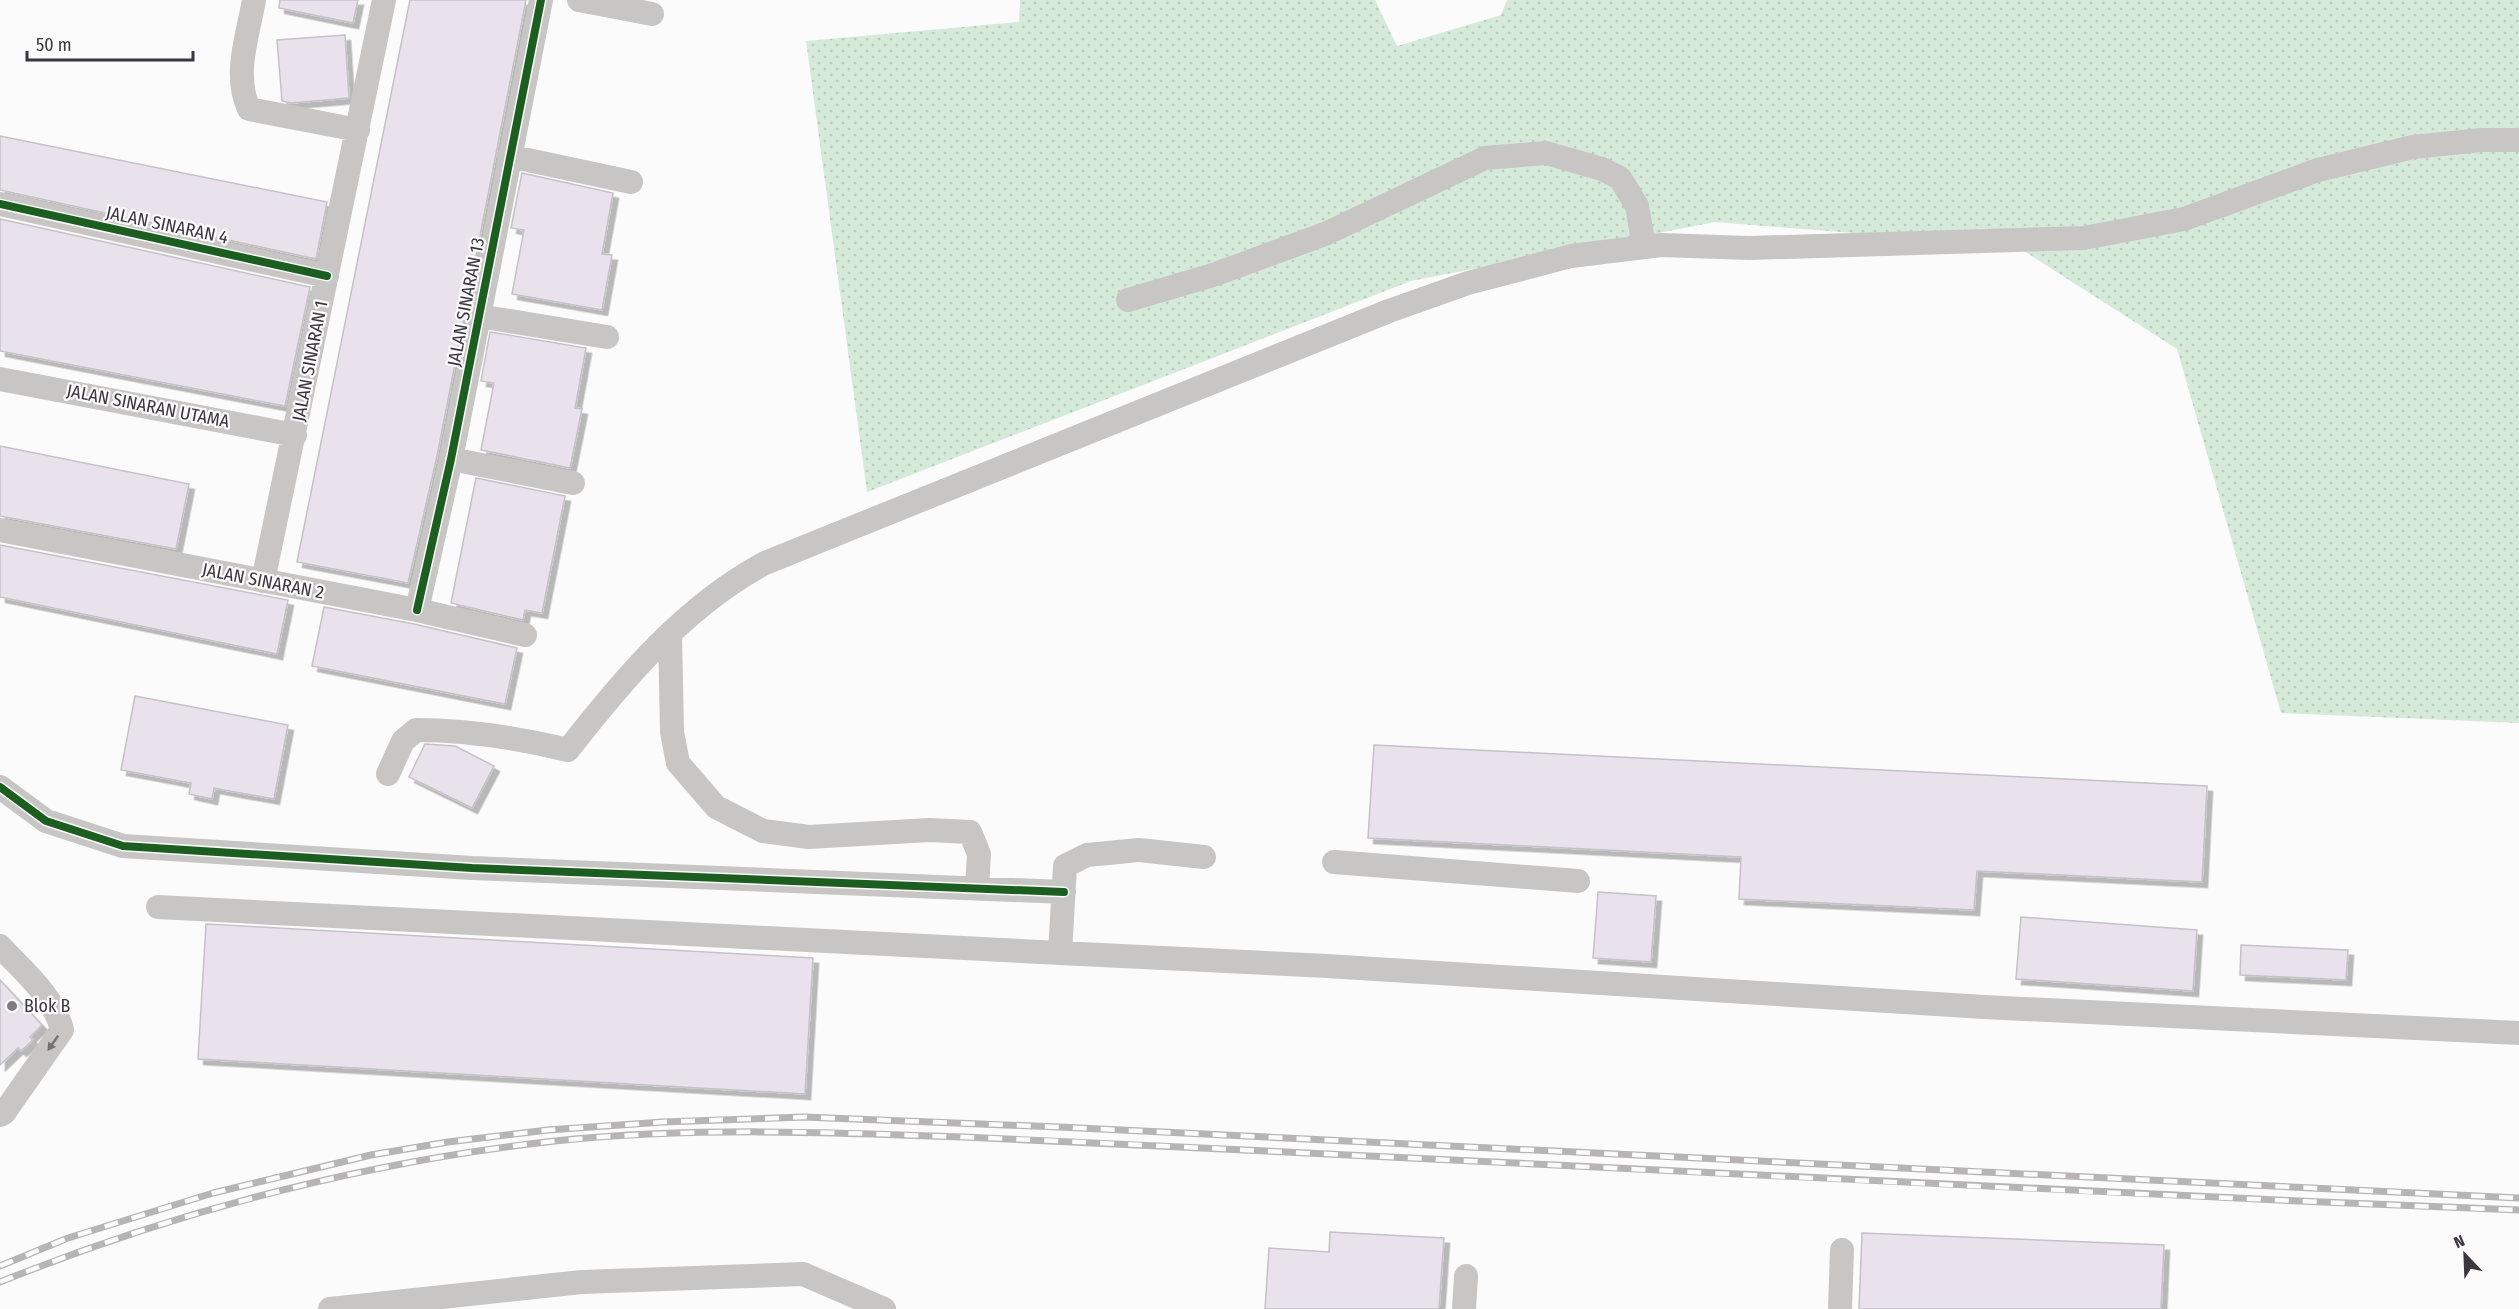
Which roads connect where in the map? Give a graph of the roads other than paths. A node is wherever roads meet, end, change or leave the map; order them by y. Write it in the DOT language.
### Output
graph roads {
  1 [pos="254,0"];
  2 [pos="384,0"];
  3 [pos="541,0"];
  4 [pos="579,0"];
  5 [pos="652,14"];
  6 [pos="358,129"];
  7 [pos="2519,140"];
  8 [pos="509,156"];
  9 [pos="631,182"];
  10 [pos="0,204"];
  11 [pos="1644,247"];
  12 [pos="327,276"];
  13 [pos="1128,300"];
  14 [pos="479,316"];
  15 [pos="607,338"];
  16 [pos="0,379"];
  17 [pos="295,435"];
  18 [pos="451,459"];
  19 [pos="573,483"];
  20 [pos="0,530"];
  21 [pos="263,581"];
  22 [pos="417,610"];
  23 [pos="670,634"];
  24 [pos="525,635"];
  25 [pos="388,774"];
  26 [pos="0,786"];
  27 [pos="1204,857"];
  28 [pos="1334,862"];
  29 [pos="1578,881"];
  30 [pos="977,888"];
  31 [pos="1064,892"];
  32 [pos="158,907"];
  33 [pos="0,946"];
  34 [pos="1060,953"];
  35 [pos="2519,1033"];
  36 [pos="0,1115"];
  37 [pos="1842,1250"];
  38 [pos="1466,1276"];
  39 [pos="330,1309"];
  40 [pos="884,1309"];
  41 [pos="1464,1309"];
  42 [pos="1840,1309"];
  1 -- 6 [label="street"];
  2 -- 6 [label="street, JALAN SINARAN 1"];
  3 -- 8 [label="street, JALAN SINARAN 13"];
  4 -- 5 [label="street"];
  6 -- 12 [label="street, JALAN SINARAN 1"];
  7 -- 11 [label="street"];
  8 -- 9 [label="street"];
  8 -- 14 [label="street, JALAN SINARAN 13"];
  10 -- 12 [label="street, JALAN SINARAN 4"];
  11 -- 13 [label="street"];
  11 -- 23 [label="street"];
  12 -- 17 [label="street, JALAN SINARAN 1"];
  14 -- 15 [label="street"];
  14 -- 18 [label="street, JALAN SINARAN 13"];
  16 -- 17 [label="street, JALAN SINARAN UTAMA"];
  17 -- 21 [label="street, JALAN SINARAN 1"];
  18 -- 19 [label="street"];
  18 -- 22 [label="street, JALAN SINARAN 13"];
  20 -- 21 [label="street, JALAN SINARAN 2"];
  21 -- 22 [label="street, JALAN SINARAN 2"];
  22 -- 24 [label="street, JALAN SINARAN 2"];
  23 -- 25 [label="street"];
  23 -- 30 [label="street"];
  26 -- 30 [label="street"];
  27 -- 31 [label="street"];
  28 -- 29 [label="street"];
  30 -- 31 [label="street"];
  31 -- 34 [label="street"];
  32 -- 34 [label="street"];
  33 -- 36 [label="street, one-way"];
  34 -- 35 [label="street"];
  37 -- 42 [label="street"];
  38 -- 41 [label="street"];
  39 -- 40 [label="street"];
}
